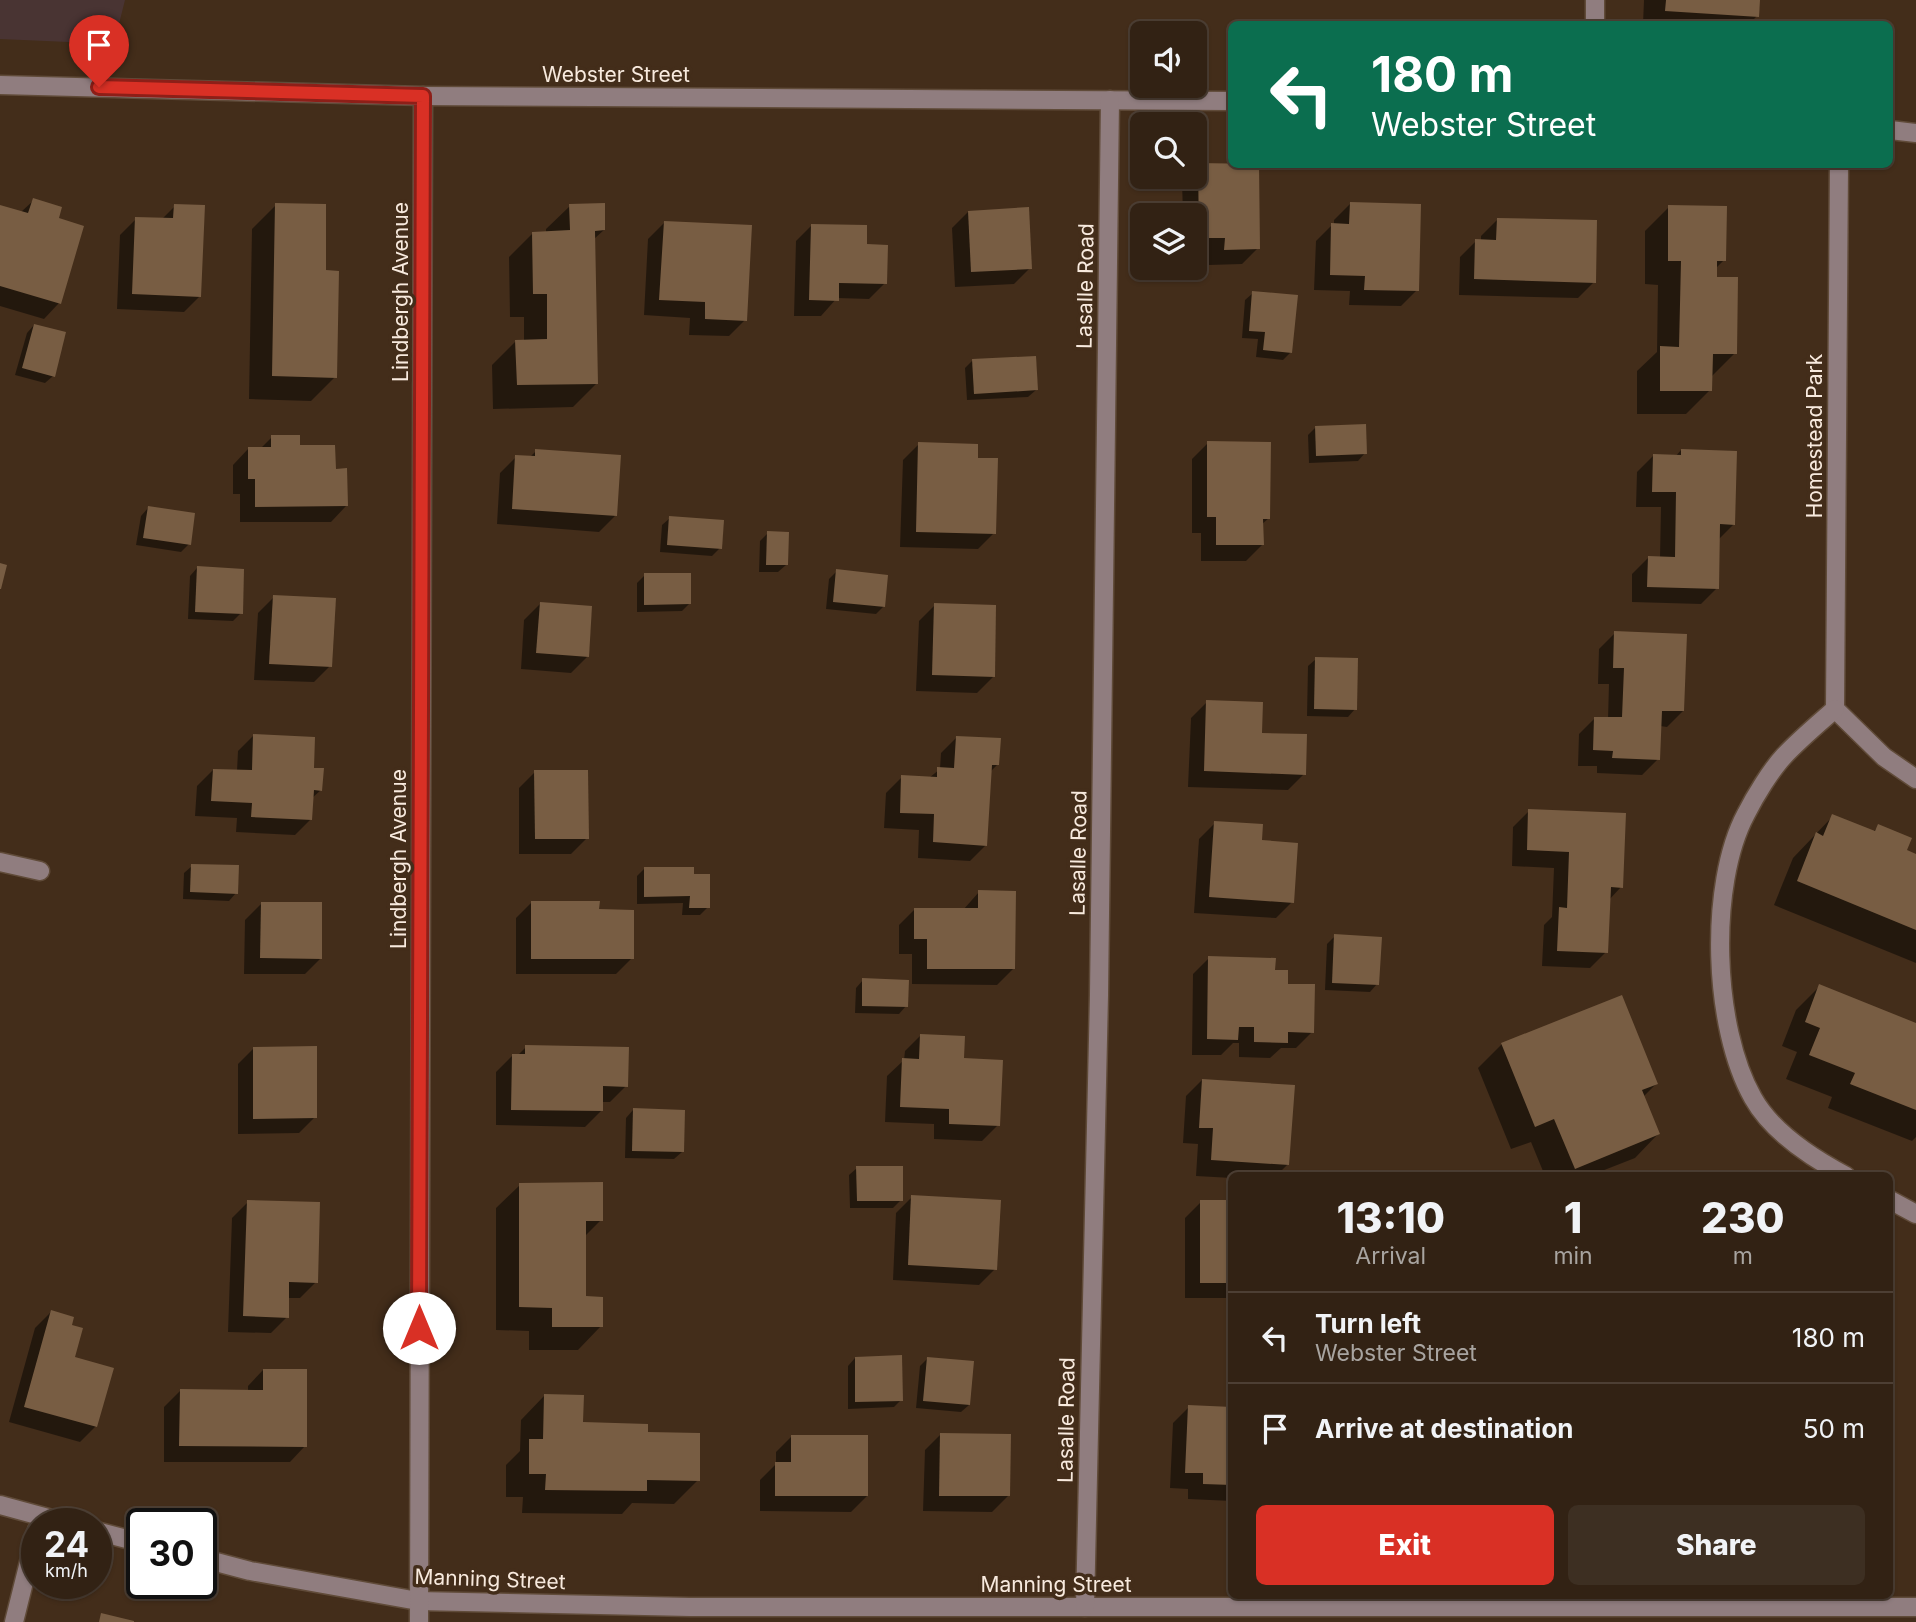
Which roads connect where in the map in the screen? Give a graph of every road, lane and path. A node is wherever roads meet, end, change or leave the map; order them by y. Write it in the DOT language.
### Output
graph roads {
  1 [pos="1595,0"];
  2 [pos="1595,21"];
  3 [pos="0,85"];
  4 [pos="423,96"];
  5 [pos="1110,100"];
  6 [pos="1228,101"];
  7 [pos="1893,130"];
  8 [pos="1916,133"];
  9 [pos="1839,168"];
  10 [pos="1835,709"];
  11 [pos="1916,779"];
  12 [pos="0,862"];
  13 [pos="40,871"];
  14 [pos="1840,1172"];
  15 [pos="1893,1202"];
  16 [pos="1916,1214"];
  17 [pos="0,1505"];
  18 [pos="21,1515"];
  19 [pos="217,1562"];
  20 [pos="21,1593"];
  21 [pos="418,1601"];
  22 [pos="1085,1607"];
  23 [pos="1916,1607"];
  24 [pos="14,1622"];
  25 [pos="419,1622"];
  1 -- 2 [label="street"];
  3 -- 4 [label="street, Webster Street"];
  4 -- 5 [label="street, Webster Street"];
  4 -- 21 [label="street, Lindbergh Avenue"];
  5 -- 6 [label="street, Webster Street"];
  5 -- 22 [label="street, Lasalle Road"];
  7 -- 8 [label="street"];
  9 -- 10 [label="street, Homestead Park"];
  10 -- 11 [label="street"];
  10 -- 14 [label="street"];
  12 -- 13 [label="street"];
  15 -- 16 [label="street"];
  17 -- 18 [label="street"];
  19 -- 21 [label="street, Manning Street"];
  20 -- 24 [label="street"];
  21 -- 22 [label="street, Manning Street"];
  21 -- 25 [label="street, Lindbergh Avenue"];
  22 -- 23 [label="street, Manning Street"];
}
